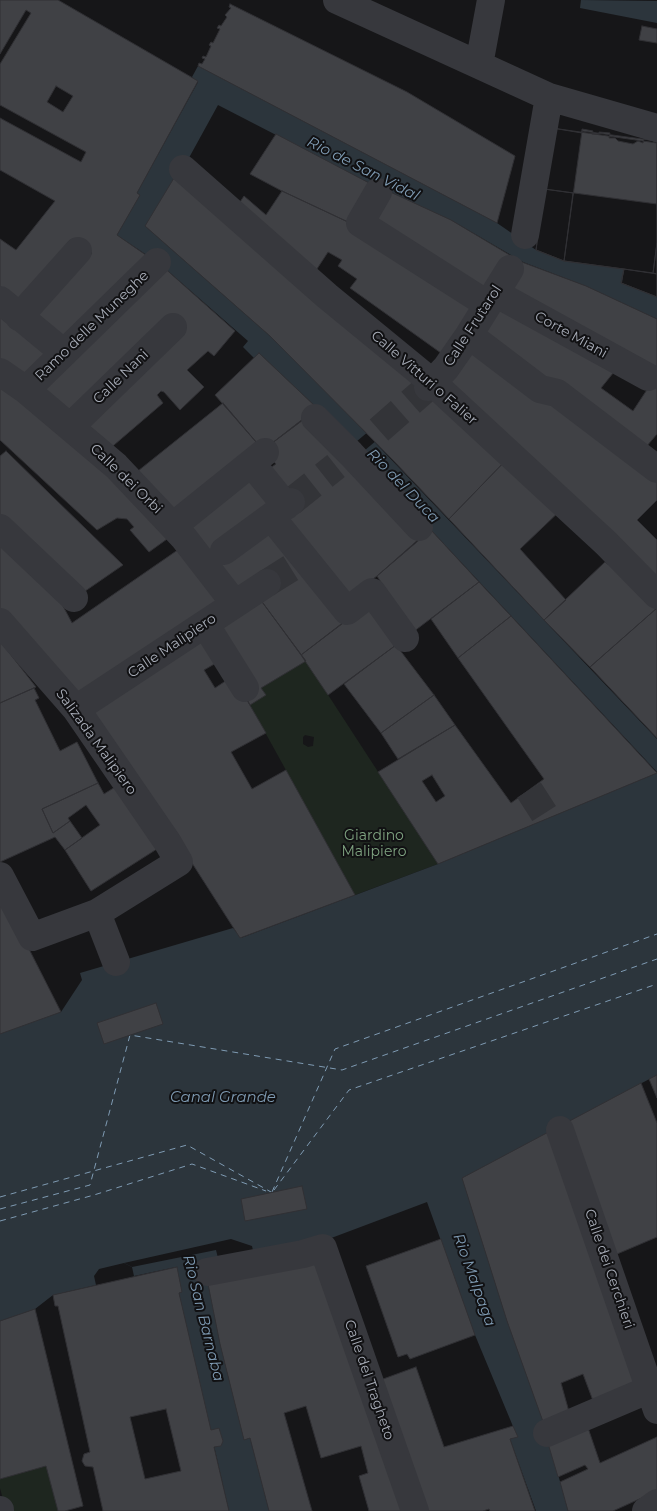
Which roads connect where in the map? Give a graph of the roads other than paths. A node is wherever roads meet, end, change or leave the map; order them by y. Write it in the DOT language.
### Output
graph roads {
  1 [pos="337,0"];
  2 [pos="491,0"];
  3 [pos="479,65"];
  4 [pos="549,97"];
  5 [pos="657,128"];
  6 [pos="183,169"];
  7 [pos="378,192"];
  8 [pos="525,235"];
  9 [pos="78,251"];
  10 [pos="157,262"];
  11 [pos="510,269"];
  12 [pos="491,299"];
  13 [pos="10,309"];
  14 [pos="173,327"];
  15 [pos="469,335"];
  16 [pos="64,353"];
  17 [pos="0,372"];
  18 [pos="648,378"];
  19 [pos="431,385"];
  20 [pos="26,390"];
  21 [pos="315,418"];
  22 [pos="70,427"];
  23 [pos="657,469"];
  24 [pos="283,509"];
  25 [pos="173,526"];
  26 [pos="419,527"];
  27 [pos="0,528"];
  28 [pos="224,552"];
  29 [pos="268,583"];
  30 [pos="657,595"];
  31 [pos="74,598"];
  32 [pos="235,604"];
  33 [pos="0,622"];
  34 [pos="205,624"];
  35 [pos="406,638"];
  36 [pos="244,688"];
  37 [pos="76,709"];
  38 [pos="0,876"];
  39 [pos="97,913"];
  40 [pos="116,962"];
  41 [pos="560,1130"];
  42 [pos="208,1272"];
  43 [pos="655,1395"];
  44 [pos="547,1433"];
  45 [pos="657,1503"];
  46 [pos="415,1511"];
  47 [pos="646,1511"];
  1 -- 3 [label="street"];
  2 -- 3 [label="street"];
  3 -- 4 [label="street"];
  4 -- 5 [label="street"];
  4 -- 8 [label="street"];
  6 -- 19 [label="street, Calle Vitturi o Falier"];
  7 -- 12 [label="street, Corte Miani"];
  9 -- 13 [label="street"];
  10 -- 16 [label="street, Ramo delle Muneghe"];
  11 -- 12 [label="street, Calle Frutarol"];
  12 -- 15 [label="street, Calle Frutarol"];
  12 -- 18 [label="street, Corte Miani"];
  13 -- 16 [label="street"];
  14 -- 22 [label="street, Calle Nani"];
  15 -- 19 [label="street, Calle Frutarol"];
  15 -- 23 [label="street"];
  16 -- 20 [label="street, Ramo delle Muneghe"];
  17 -- 20 [label="street, Calle dei Orbi"];
  19 -- 30 [label="street, Calle Vitturi o Falier"];
  20 -- 22 [label="street, Calle dei Orbi"];
  21 -- 26 [label="street"];
  22 -- 25 [label="street, Calle dei Orbi"];
  24 -- 25 [label="street"];
  24 -- 28 [label="street"];
  24 -- 35 [label="street"];
  25 -- 32 [label="street, Calle dei Orbi"];
  27 -- 31 [label="street"];
  29 -- 32 [label="street, Calle Malipiero"];
  32 -- 34 [label="street, Calle Malipiero"];
  33 -- 37 [label="street, Salizada Malipiero"];
  34 -- 36 [label="street"];
  34 -- 37 [label="street, Calle Malipiero"];
  37 -- 39 [label="street, Salizada Malipiero"];
  38 -- 39 [label="street"];
  39 -- 40 [label="street"];
  41 -- 43 [label="street, Calle dei Cerchieri"];
  42 -- 46 [label="street, Calle del Tragheto"];
  43 -- 44 [label="street"];
  45 -- 47 [label="street"];
}
